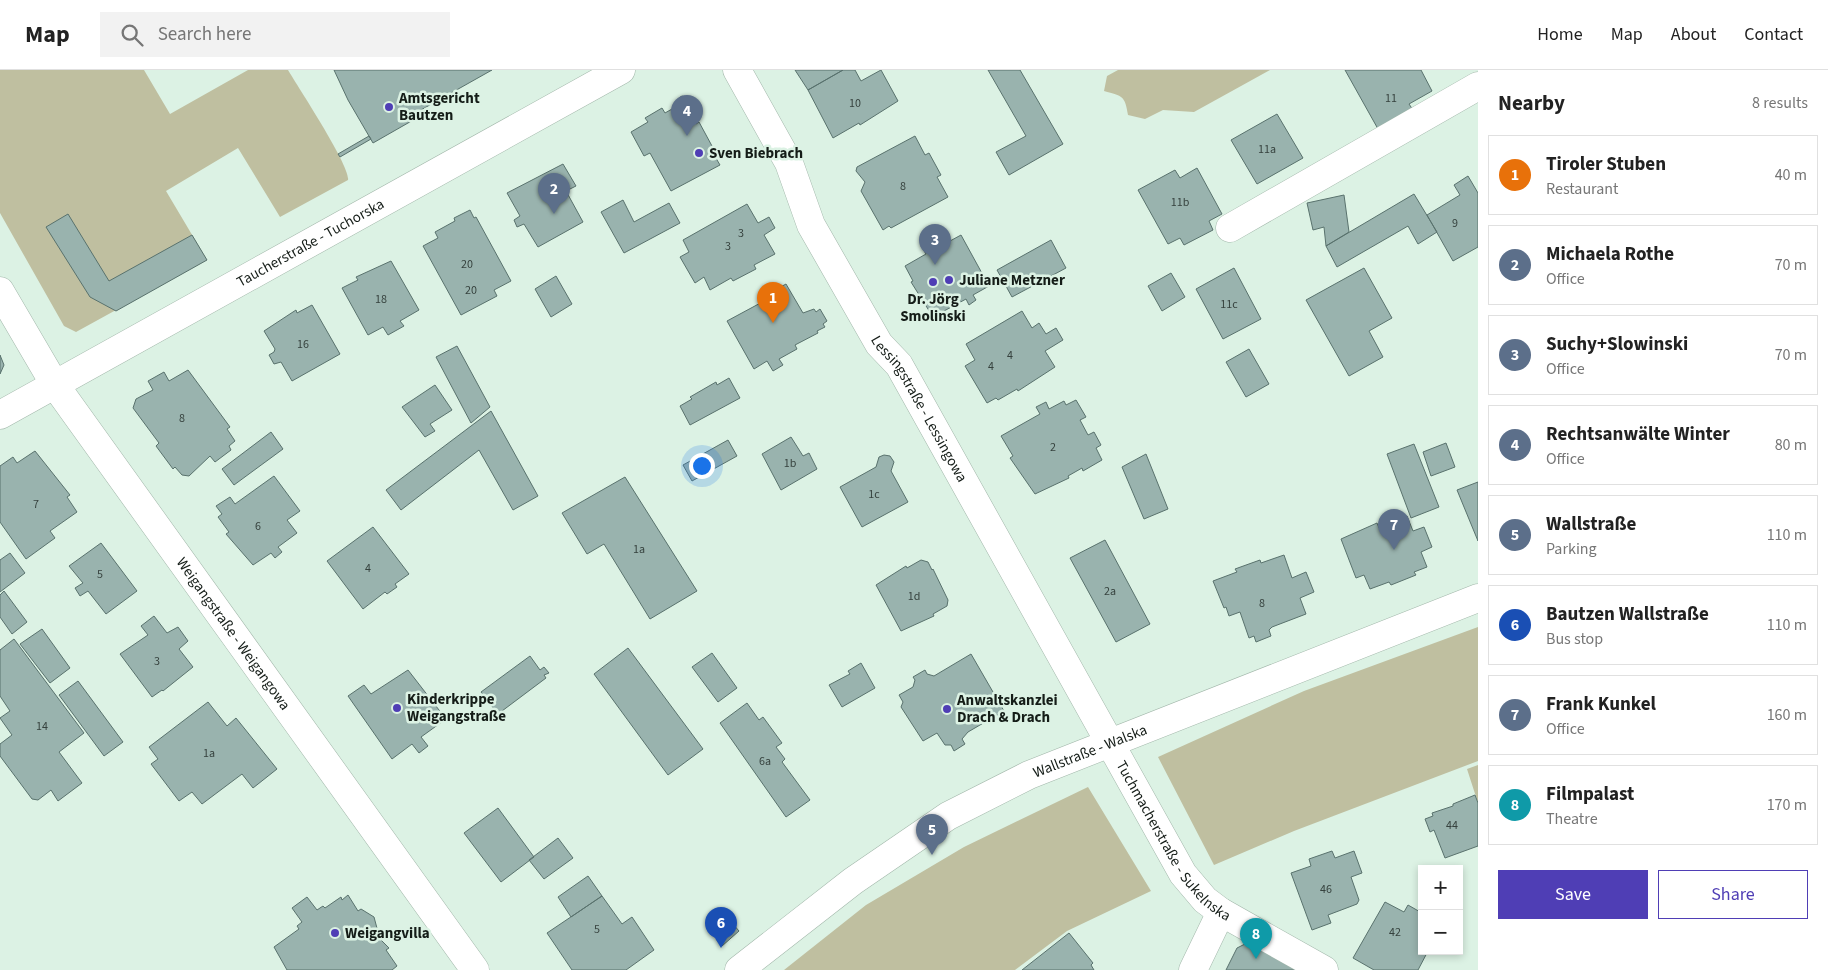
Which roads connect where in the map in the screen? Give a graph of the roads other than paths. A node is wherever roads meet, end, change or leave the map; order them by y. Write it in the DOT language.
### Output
graph roads {
  1 [pos="621,70"];
  2 [pos="737,70"];
  3 [pos="1473,70"];
  4 [pos="1478,79"];
  5 [pos="1478,86"];
  6 [pos="1230,228"];
  7 [pos="0,291"];
  8 [pos="55,385"];
  9 [pos="0,415"];
  10 [pos="1478,598"];
  11 [pos="1111,744"];
  12 [pos="1221,912"];
  13 [pos="475,970"];
  14 [pos="739,970"];
  15 [pos="1194,970"];
  16 [pos="1324,970"];
  1 -- 8 [label="street, Taucherstraße - Tuchorska"];
  2 -- 11 [label="street, Lessingstraße - Lessingowa"];
  3 -- 4 [label="street"];
  5 -- 6 [label="street"];
  7 -- 8 [label="street, Weigangstraße - Weigangowa"];
  8 -- 9 [label="street, Taucherstraße - Tuchorska"];
  8 -- 13 [label="street, Weigangstraße - Weigangowa"];
  10 -- 11 [label="street, Wallstraße - Walska"];
  11 -- 12 [label="street, Tuchmacherstraße - Sukelnska"];
  11 -- 14 [label="street, Wallstraße - Walska"];
  12 -- 15 [label="street"];
  12 -- 16 [label="street, Tuchmacherstraße - Sukelnska"];
}
